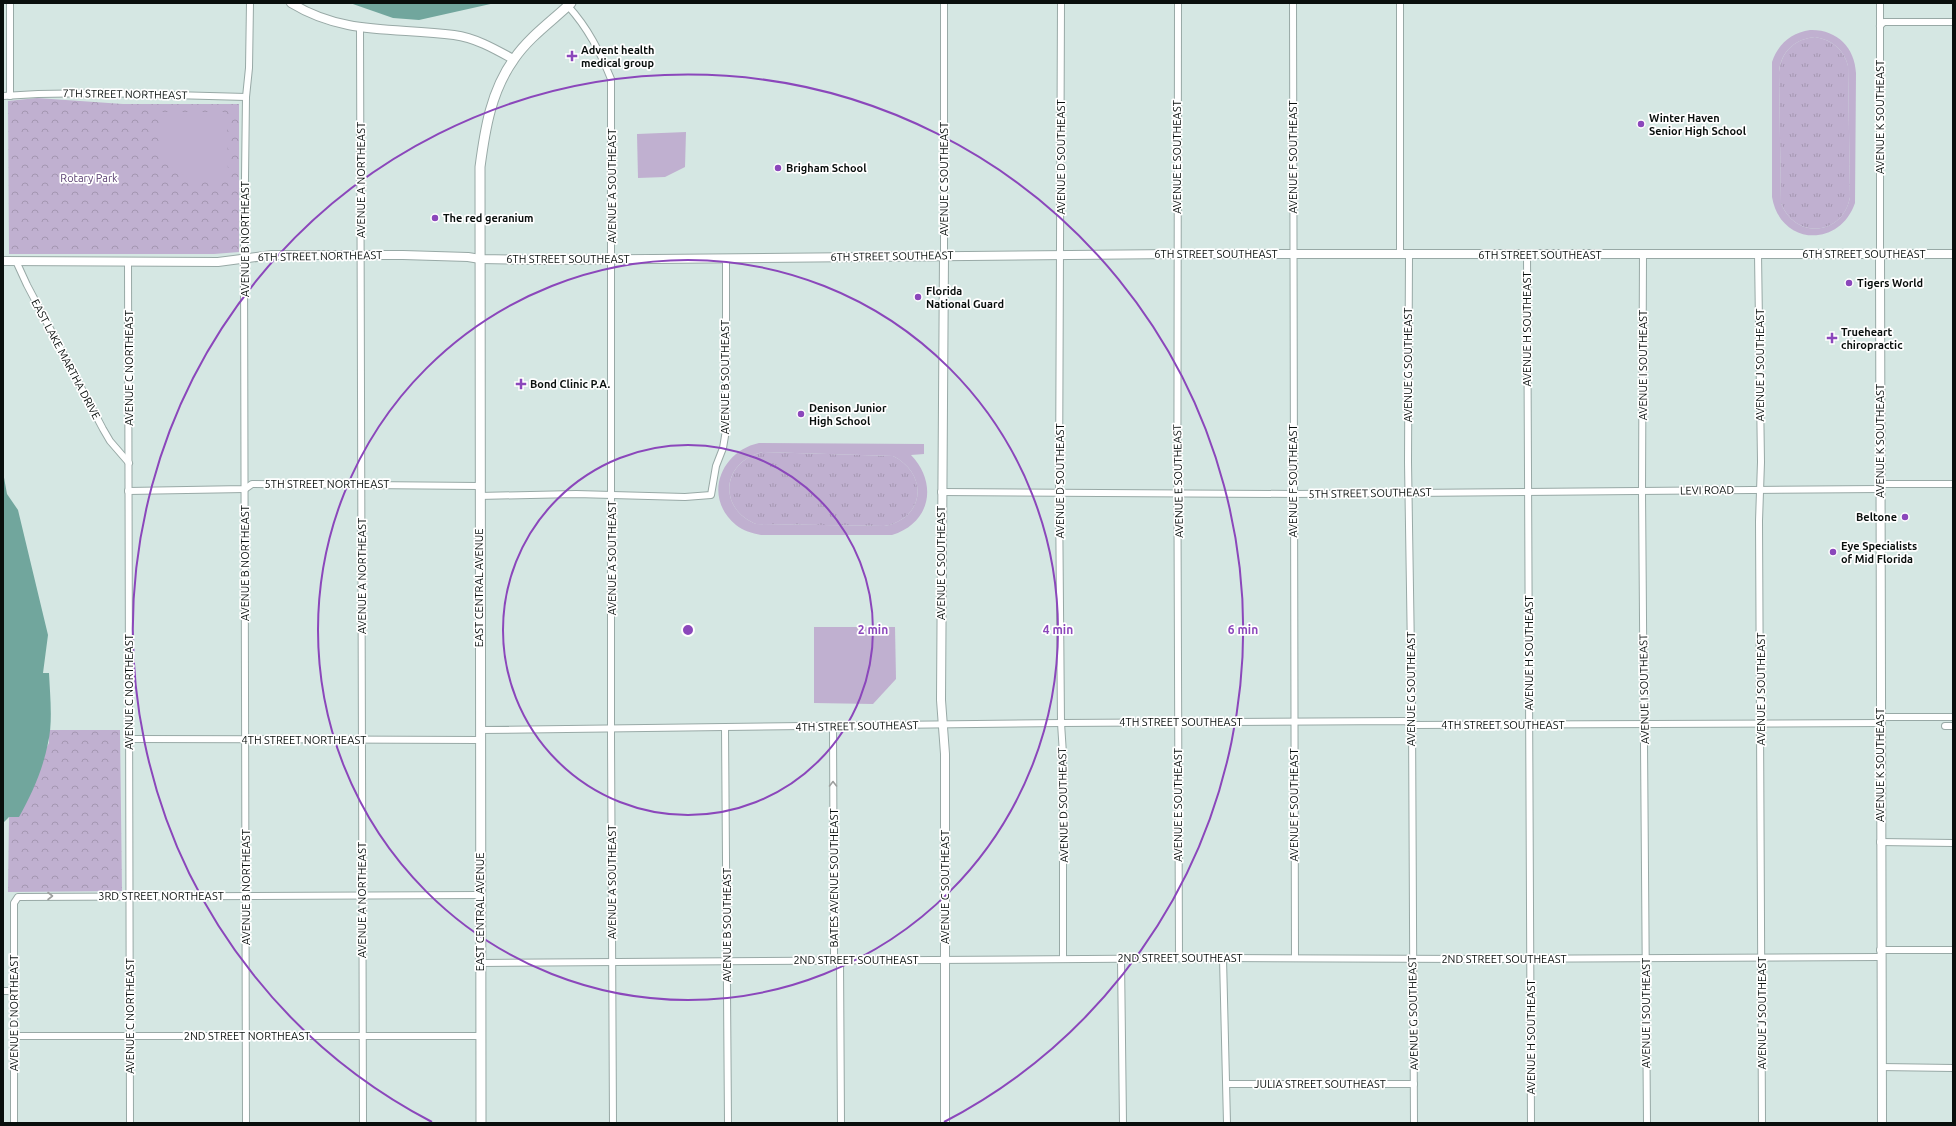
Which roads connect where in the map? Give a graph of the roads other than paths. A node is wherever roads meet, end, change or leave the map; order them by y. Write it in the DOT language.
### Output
graph roads {
  1 [pos="10,3"];
  2 [pos="250,3"];
  3 [pos="291,3"];
  4 [pos="944,3"];
  5 [pos="1061,3"];
  6 [pos="1178,3"];
  7 [pos="1293,3"];
  8 [pos="1400,3"];
  9 [pos="1880,3"];
  10 [pos="569,4"];
  11 [pos="1953,22"];
  12 [pos="1880,26"];
  13 [pos="360,29"];
  14 [pos="513,59"];
  15 [pos="3,96"];
  16 [pos="10,96"];
  17 [pos="246,97"];
  18 [pos="1177,254"];
  19 [pos="1293,254"];
  20 [pos="1527,254"];
  21 [pos="1643,254"];
  22 [pos="1758,254"];
  23 [pos="1880,254"];
  24 [pos="1953,254"];
  25 [pos="362,255"];
  26 [pos="944,255"];
  27 [pos="1061,255"];
  28 [pos="1404,255"];
  29 [pos="244,258"];
  30 [pos="726,258"];
  31 [pos="480,259"];
  32 [pos="612,260"];
  33 [pos="3,261"];
  34 [pos="16,262"];
  35 [pos="128,262"];
  36 [pos="129,464"];
  37 [pos="362,484"];
  38 [pos="1953,484"];
  39 [pos="479,486"];
  40 [pos="1880,487"];
  41 [pos="245,489"];
  42 [pos="1760,489"];
  43 [pos="128,491"];
  44 [pos="1642,491"];
  45 [pos="941,492"];
  46 [pos="1059,492"];
  47 [pos="1528,492"];
  48 [pos="1535,492"];
  49 [pos="1177,493"];
  50 [pos="1409,493"];
  51 [pos="1293,494"];
  52 [pos="612,495"];
  53 [pos="479,496"];
  54 [pos="1953,717"];
  55 [pos="1880,720"];
  56 [pos="1178,722"];
  57 [pos="1294,722"];
  58 [pos="1061,723"];
  59 [pos="1645,724"];
  60 [pos="1761,724"];
  61 [pos="943,725"];
  62 [pos="1412,725"];
  63 [pos="1529,725"];
  64 [pos="1945,726"];
  65 [pos="1953,726"];
  66 [pos="833,727"];
  67 [pos="611,728"];
  68 [pos="725,728"];
  69 [pos="480,730"];
  70 [pos="129,739"];
  71 [pos="246,739"];
  72 [pos="362,740"];
  73 [pos="480,740"];
  74 [pos="1880,842"];
  75 [pos="1953,842"];
  76 [pos="362,895"];
  77 [pos="480,895"];
  78 [pos="130,896"];
  79 [pos="246,896"];
  80 [pos="14,903"];
  81 [pos="1953,950"];
  82 [pos="1880,954"];
  83 [pos="1179,958"];
  84 [pos="1223,958"];
  85 [pos="1295,958"];
  86 [pos="1530,958"];
  87 [pos="1646,958"];
  88 [pos="1762,958"];
  89 [pos="1063,959"];
  90 [pos="1121,959"];
  91 [pos="1412,959"];
  92 [pos="945,960"];
  93 [pos="727,961"];
  94 [pos="840,961"];
  95 [pos="613,962"];
  96 [pos="480,963"];
  97 [pos="3,991"];
  98 [pos="14,991"];
  99 [pos="14,1036"];
  100 [pos="129,1036"];
  101 [pos="245,1036"];
  102 [pos="362,1036"];
  103 [pos="480,1036"];
  104 [pos="1881,1067"];
  105 [pos="1953,1068"];
  106 [pos="1227,1084"];
  107 [pos="1414,1084"];
  108 [pos="14,1123"];
  109 [pos="130,1123"];
  110 [pos="246,1123"];
  111 [pos="362,1123"];
  112 [pos="481,1123"];
  113 [pos="614,1123"];
  114 [pos="728,1123"];
  115 [pos="841,1123"];
  116 [pos="945,1123"];
  117 [pos="1123,1123"];
  118 [pos="1227,1123"];
  119 [pos="1414,1123"];
  120 [pos="1531,1123"];
  121 [pos="1647,1123"];
  122 [pos="1762,1123"];
  123 [pos="1882,1123"];
  1 -- 16 [label="street"];
  2 -- 17 [label="street, AVENUE B NORTHEAST"];
  3 -- 13 [label="street"];
  4 -- 26 [label="street, AVENUE C SOUTHEAST"];
  5 -- 27 [label="street, AVENUE D SOUTHEAST"];
  6 -- 18 [label="street, AVENUE E SOUTHEAST"];
  7 -- 19 [label="street, AVENUE F SOUTHEAST"];
  8 -- 28 [label="street, AVENUE G SOUTHEAST"];
  9 -- 12 [label="street, AVENUE K SOUTHEAST"];
  10 -- 14 [label="main road, EAST CENTRAL AVENUE"];
  10 -- 32 [label="street, AVENUE A SOUTHEAST"];
  11 -- 12 [label="street"];
  12 -- 23 [label="street, AVENUE K SOUTHEAST"];
  13 -- 14 [label="street"];
  13 -- 25 [label="street, AVENUE A NORTHEAST"];
  14 -- 31 [label="main road, EAST CENTRAL AVENUE"];
  15 -- 16 [label="street, 7TH STREET NORTHEAST"];
  16 -- 17 [label="street, 7TH STREET NORTHEAST"];
  17 -- 29 [label="street, AVENUE B NORTHEAST"];
  18 -- 19 [label="street, 6TH STREET SOUTHEAST"];
  18 -- 27 [label="street, 6TH STREET SOUTHEAST"];
  18 -- 49 [label="street, AVENUE E SOUTHEAST"];
  19 -- 28 [label="street, 6TH STREET SOUTHEAST"];
  19 -- 51 [label="street, AVENUE F SOUTHEAST"];
  20 -- 21 [label="street, 6TH STREET SOUTHEAST"];
  20 -- 28 [label="street, 6TH STREET SOUTHEAST"];
  20 -- 47 [label="street, AVENUE H SOUTHEAST"];
  21 -- 22 [label="street, 6TH STREET SOUTHEAST"];
  21 -- 44 [label="street, AVENUE I SOUTHEAST"];
  22 -- 23 [label="street, 6TH STREET SOUTHEAST"];
  22 -- 42 [label="street, AVENUE J SOUTHEAST"];
  23 -- 24 [label="street, 6TH STREET SOUTHEAST"];
  23 -- 40 [label="street, AVENUE K SOUTHEAST"];
  25 -- 29 [label="street, 6TH STREET NORTHEAST"];
  25 -- 31 [label="street, 6TH STREET NORTHEAST"];
  25 -- 37 [label="street, AVENUE A NORTHEAST"];
  26 -- 27 [label="street, 6TH STREET SOUTHEAST"];
  26 -- 30 [label="street, 6TH STREET SOUTHEAST"];
  26 -- 45 [label="street, AVENUE C SOUTHEAST"];
  27 -- 46 [label="street, AVENUE D SOUTHEAST"];
  28 -- 50 [label="street, AVENUE G SOUTHEAST"];
  29 -- 35 [label="street, 6TH STREET NORTHEAST"];
  29 -- 41 [label="street, AVENUE B NORTHEAST"];
  30 -- 32 [label="street, 6TH STREET SOUTHEAST"];
  30 -- 52 [label="street, AVENUE B SOUTHEAST"];
  31 -- 32 [label="street, 6TH STREET SOUTHEAST"];
  31 -- 39 [label="main road, EAST CENTRAL AVENUE"];
  32 -- 52 [label="street, AVENUE A SOUTHEAST"];
  33 -- 34 [label="street"];
  34 -- 35 [label="street, 6TH STREET NORTHEAST"];
  34 -- 36 [label="street, EAST LAKE MARTHA DRIVE"];
  35 -- 36 [label="street, AVENUE C NORTHEAST"];
  36 -- 43 [label="street, AVENUE C NORTHEAST"];
  37 -- 39 [label="street, 5TH STREET NORTHEAST"];
  37 -- 41 [label="street, 5TH STREET NORTHEAST"];
  37 -- 72 [label="street, AVENUE A NORTHEAST"];
  38 -- 40 [label="street"];
  39 -- 53 [label="main road, EAST CENTRAL AVENUE"];
  40 -- 42 [label="street, LEVI ROAD"];
  40 -- 55 [label="street, AVENUE K SOUTHEAST"];
  41 -- 43 [label="street, 5TH STREET NORTHEAST"];
  41 -- 71 [label="street, AVENUE B NORTHEAST"];
  42 -- 44 [label="street, LEVI ROAD"];
  42 -- 60 [label="street, AVENUE J SOUTHEAST"];
  43 -- 70 [label="street, AVENUE C NORTHEAST"];
  44 -- 48 [label="street, LEVI ROAD"];
  44 -- 59 [label="street, AVENUE I SOUTHEAST"];
  45 -- 46 [label="street, 5TH STREET SOUTHEAST"];
  45 -- 61 [label="street, AVENUE C SOUTHEAST"];
  46 -- 49 [label="street, 5TH STREET SOUTHEAST"];
  46 -- 58 [label="street, AVENUE D SOUTHEAST"];
  47 -- 48 [label="street, 5TH STREET SOUTHEAST"];
  47 -- 50 [label="street, 5TH STREET SOUTHEAST"];
  47 -- 63 [label="street, AVENUE H SOUTHEAST"];
  49 -- 51 [label="street, 5TH STREET SOUTHEAST"];
  49 -- 56 [label="street, AVENUE E SOUTHEAST"];
  50 -- 51 [label="street, 5TH STREET SOUTHEAST"];
  50 -- 62 [label="street, AVENUE G SOUTHEAST"];
  51 -- 57 [label="street, AVENUE F SOUTHEAST"];
  52 -- 53 [label="street"];
  52 -- 67 [label="street, AVENUE A SOUTHEAST"];
  53 -- 69 [label="main road, EAST CENTRAL AVENUE"];
  54 -- 55 [label="street, 4TH STREET SOUTHEAST"];
  55 -- 60 [label="street, 4TH STREET SOUTHEAST"];
  55 -- 74 [label="street, AVENUE K SOUTHEAST"];
  56 -- 57 [label="street, 4TH STREET SOUTHEAST"];
  56 -- 58 [label="street, 4TH STREET SOUTHEAST"];
  56 -- 83 [label="street, AVENUE E SOUTHEAST"];
  57 -- 62 [label="street, 4TH STREET SOUTHEAST"];
  57 -- 85 [label="street, AVENUE F SOUTHEAST"];
  58 -- 61 [label="street, 4TH STREET SOUTHEAST"];
  58 -- 89 [label="street, AVENUE D SOUTHEAST"];
  59 -- 60 [label="street, 4TH STREET SOUTHEAST"];
  59 -- 63 [label="street, 4TH STREET SOUTHEAST"];
  59 -- 87 [label="street, AVENUE I SOUTHEAST"];
  60 -- 88 [label="street, AVENUE J SOUTHEAST"];
  61 -- 66 [label="street, 4TH STREET SOUTHEAST"];
  61 -- 92 [label="street, AVENUE C SOUTHEAST"];
  62 -- 63 [label="street, 4TH STREET SOUTHEAST"];
  62 -- 91 [label="street, AVENUE G SOUTHEAST"];
  63 -- 86 [label="street, AVENUE H SOUTHEAST"];
  64 -- 65 [label="street"];
  66 -- 68 [label="street, 4TH STREET SOUTHEAST"];
  94 -- 66 [label="street, BATES AVENUE SOUTHEAST, one-way"];
  67 -- 68 [label="street, 4TH STREET SOUTHEAST"];
  67 -- 69 [label="street, 4TH STREET SOUTHEAST"];
  67 -- 95 [label="street, AVENUE A SOUTHEAST"];
  68 -- 93 [label="street, AVENUE B SOUTHEAST"];
  69 -- 73 [label="main road, EAST CENTRAL AVENUE"];
  70 -- 71 [label="street, 4TH STREET NORTHEAST"];
  70 -- 78 [label="street, AVENUE C NORTHEAST"];
  71 -- 72 [label="street, 4TH STREET NORTHEAST"];
  71 -- 79 [label="street, AVENUE B NORTHEAST"];
  72 -- 73 [label="street, 4TH STREET NORTHEAST"];
  72 -- 76 [label="street, AVENUE A NORTHEAST"];
  73 -- 77 [label="main road, EAST CENTRAL AVENUE"];
  74 -- 75 [label="street"];
  74 -- 82 [label="street, AVENUE K SOUTHEAST"];
  76 -- 77 [label="street, 3RD STREET NORTHEAST"];
  76 -- 79 [label="street, 3RD STREET NORTHEAST"];
  76 -- 102 [label="street, AVENUE A NORTHEAST"];
  77 -- 96 [label="main road, EAST CENTRAL AVENUE"];
  78 -- 79 [label="street, 3RD STREET NORTHEAST"];
  80 -- 78 [label="street, 3RD STREET NORTHEAST, one-way"];
  78 -- 100 [label="street, AVENUE C NORTHEAST"];
  79 -- 101 [label="street, AVENUE B NORTHEAST"];
  80 -- 98 [label="street, AVENUE D NORTHEAST"];
  81 -- 82 [label="street"];
  82 -- 88 [label="street, 2ND STREET SOUTHEAST"];
  82 -- 104 [label="street, AVENUE K SOUTHEAST"];
  83 -- 84 [label="street, 2ND STREET SOUTHEAST"];
  83 -- 90 [label="street, 2ND STREET SOUTHEAST"];
  84 -- 85 [label="street, 2ND STREET SOUTHEAST"];
  84 -- 106 [label="street"];
  85 -- 91 [label="street, 2ND STREET SOUTHEAST"];
  86 -- 87 [label="street, 2ND STREET SOUTHEAST"];
  86 -- 91 [label="street, 2ND STREET SOUTHEAST"];
  86 -- 120 [label="street, AVENUE H SOUTHEAST"];
  87 -- 88 [label="street, 2ND STREET SOUTHEAST"];
  87 -- 121 [label="street, AVENUE I SOUTHEAST"];
  88 -- 122 [label="street, AVENUE J SOUTHEAST"];
  89 -- 90 [label="street, 2ND STREET SOUTHEAST"];
  89 -- 92 [label="street, 2ND STREET SOUTHEAST"];
  90 -- 117 [label="street"];
  91 -- 107 [label="street, AVENUE G SOUTHEAST"];
  92 -- 94 [label="street, 2ND STREET SOUTHEAST"];
  92 -- 116 [label="street, AVENUE C SOUTHEAST"];
  93 -- 94 [label="street, 2ND STREET SOUTHEAST"];
  93 -- 95 [label="street, 2ND STREET SOUTHEAST"];
  93 -- 114 [label="street, AVENUE B SOUTHEAST"];
  94 -- 115 [label="street, BATES AVENUE SOUTHEAST"];
  95 -- 96 [label="street, 2ND STREET SOUTHEAST"];
  95 -- 113 [label="street, AVENUE A SOUTHEAST"];
  96 -- 103 [label="main road, EAST CENTRAL AVENUE"];
  97 -- 98 [label="street"];
  98 -- 99 [label="street, AVENUE D NORTHEAST"];
  99 -- 100 [label="street, 2ND STREET NORTHEAST"];
  99 -- 108 [label="street, AVENUE D NORTHEAST"];
  100 -- 101 [label="street, 2ND STREET NORTHEAST"];
  100 -- 109 [label="street, AVENUE C NORTHEAST"];
  101 -- 102 [label="street, 2ND STREET NORTHEAST"];
  101 -- 110 [label="street, AVENUE B NORTHEAST"];
  102 -- 103 [label="street, 2ND STREET NORTHEAST"];
  102 -- 111 [label="street, AVENUE A NORTHEAST"];
  103 -- 112 [label="main road, EAST CENTRAL AVENUE"];
  104 -- 105 [label="street"];
  104 -- 123 [label="street, AVENUE K SOUTHEAST"];
  106 -- 107 [label="street, JULIA STREET SOUTHEAST"];
  106 -- 118 [label="street"];
  107 -- 119 [label="street, AVENUE G SOUTHEAST"];
}
